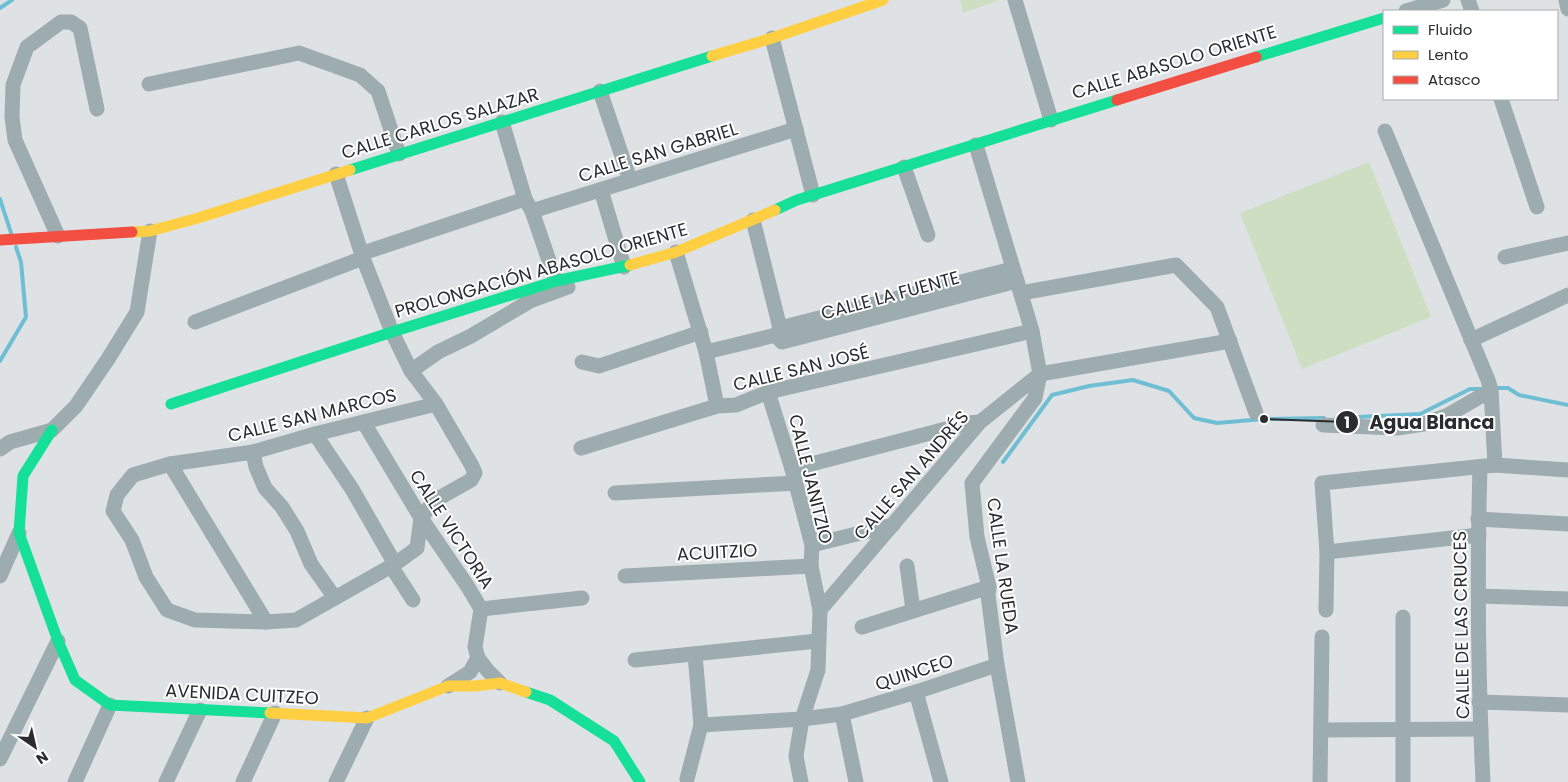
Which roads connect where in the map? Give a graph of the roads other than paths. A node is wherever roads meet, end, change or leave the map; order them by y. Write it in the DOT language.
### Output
graph roads {
  1 [pos="883,0"];
  2 [pos="1015,0"];
  3 [pos="1443,0"];
  4 [pos="1566,0"];
  5 [pos="1568,9"];
  6 [pos="1409,10"];
  7 [pos="1383,18"];
  8 [pos="772,38"];
  9 [pos="149,84"];
  10 [pos="600,90"];
  11 [pos="1501,100"];
  12 [pos="97,109"];
  13 [pos="1051,120"];
  14 [pos="502,122"];
  15 [pos="796,129"];
  16 [pos="1385,131"];
  17 [pos="976,145"];
  18 [pos="399,154"];
  19 [pos="904,167"];
  20 [pos="336,174"];
  21 [pos="630,180"];
  22 [pos="600,190"];
  23 [pos="813,195"];
  24 [pos="528,205"];
  25 [pos="1537,207"];
  26 [pos="753,220"];
  27 [pos="150,231"];
  28 [pos="928,234"];
  29 [pos="58,236"];
  30 [pos="0,240"];
  31 [pos="1568,244"];
  32 [pos="676,252"];
  33 [pos="363,255"];
  34 [pos="1505,257"];
  35 [pos="624,267"];
  36 [pos="606,271"];
  37 [pos="556,281"];
  38 [pos="1017,281"];
  39 [pos="1568,295"];
  40 [pos="196,322"];
  41 [pos="1032,331"];
  42 [pos="392,332"];
  43 [pos="701,332"];
  44 [pos="778,332"];
  45 [pos="1472,340"];
  46 [pos="1230,341"];
  47 [pos="706,352"];
  48 [pos="582,362"];
  49 [pos="411,372"];
  50 [pos="1040,374"];
  51 [pos="1490,389"];
  52 [pos="768,392"];
  53 [pos="171,404"];
  54 [pos="436,404"];
  55 [pos="717,406"];
  56 [pos="1256,413"];
  57 [pos="980,422"];
  58 [pos="364,423"];
  59 [pos="1323,425"];
  60 [pos="52,430"];
  61 [pos="315,434"];
  62 [pos="581,448"];
  63 [pos="0,449"];
  64 [pos="253,452"];
  65 [pos="170,464"];
  66 [pos="1488,466"];
  67 [pos="1568,470"];
  68 [pos="794,476"];
  69 [pos="615,494"];
  70 [pos="422,518"];
  71 [pos="1568,524"];
  72 [pos="894,525"];
  73 [pos="1479,527"];
  74 [pos="19,533"];
  75 [pos="812,545"];
  76 [pos="1327,552"];
  77 [pos="393,565"];
  78 [pos="811,566"];
  79 [pos="907,566"];
  80 [pos="0,576"];
  81 [pos="625,576"];
  82 [pos="989,587"];
  83 [pos="1478,596"];
  84 [pos="335,598"];
  85 [pos="582,598"];
  86 [pos="1568,599"];
  87 [pos="413,600"];
  88 [pos="481,609"];
  89 [pos="820,610"];
  90 [pos="913,610"];
  91 [pos="1326,610"];
  92 [pos="1403,617"];
  93 [pos="266,622"];
  94 [pos="862,627"];
  95 [pos="1322,637"];
  96 [pos="58,641"];
  97 [pos="818,641"];
  98 [pos="694,654"];
  99 [pos="478,658"];
  100 [pos="634,660"];
  101 [pos="997,665"];
  102 [pos="500,683"];
  103 [pos="448,686"];
  104 [pos="916,692"];
  105 [pos="1480,702"];
  106 [pos="1568,705"];
  107 [pos="110,706"];
  108 [pos="200,710"];
  109 [pos="276,713"];
  110 [pos="842,714"];
  111 [pos="367,718"];
  112 [pos="802,720"];
  113 [pos="701,725"];
  114 [pos="1404,729"];
  115 [pos="1481,729"];
  116 [pos="1320,730"];
  117 [pos="0,759"];
  118 [pos="687,779"];
  119 [pos="75,782"];
  120 [pos="166,782"];
  121 [pos="243,782"];
  122 [pos="336,782"];
  123 [pos="640,782"];
  124 [pos="801,782"];
  125 [pos="856,782"];
  126 [pos="940,782"];
  127 [pos="1018,782"];
  128 [pos="1320,782"];
  129 [pos="1403,782"];
  130 [pos="1483,782"];
  1 -- 8 [label="street, CALLE CARLOS SALAZAR"];
  2 -- 13 [label="street"];
  3 -- 6 [label="street"];
  4 -- 5 [label="street"];
  7 -- 13 [label="street, CALLE ABASOLO ORIENTE"];
  8 -- 10 [label="street, CALLE CARLOS SALAZAR"];
  8 -- 15 [label="street"];
  9 -- 18 [label="street"];
  10 -- 14 [label="street, CALLE CARLOS SALAZAR"];
  10 -- 21 [label="street"];
  11 -- 25 [label="street"];
  12 -- 29 [label="street"];
  13 -- 17 [label="street, CALLE ABASOLO ORIENTE"];
  14 -- 18 [label="street, CALLE CARLOS SALAZAR"];
  14 -- 24 [label="street"];
  15 -- 21 [label="street, CALLE SAN GABRIEL"];
  15 -- 23 [label="street"];
  16 -- 45 [label="street, CALLE DE LAS CRUCES"];
  17 -- 19 [label="street, PROLONGACIÓN ABASOLO ORIENTE"];
  17 -- 38 [label="street"];
  18 -- 20 [label="street, CALLE CARLOS SALAZAR"];
  19 -- 23 [label="street, PROLONGACIÓN ABASOLO ORIENTE"];
  19 -- 28 [label="street"];
  20 -- 27 [label="street, CALLE CARLOS SALAZAR"];
  20 -- 33 [label="street"];
  21 -- 22 [label="street, CALLE SAN GABRIEL"];
  22 -- 24 [label="street, CALLE SAN GABRIEL"];
  22 -- 35 [label="street"];
  23 -- 26 [label="street, PROLONGACIÓN ABASOLO ORIENTE"];
  24 -- 33 [label="street, CALLE SAN GABRIEL"];
  24 -- 37 [label="street"];
  26 -- 32 [label="street, PROLONGACIÓN ABASOLO ORIENTE"];
  26 -- 44 [label="street"];
  27 -- 29 [label="street, CALLE CARLOS SALAZAR"];
  27 -- 60 [label="street"];
  29 -- 30 [label="street, CALLE CARLOS SALAZAR"];
  31 -- 34 [label="street"];
  32 -- 35 [label="street, PROLONGACIÓN ABASOLO ORIENTE"];
  32 -- 43 [label="street"];
  33 -- 40 [label="street, CALLE SAN GABRIEL"];
  33 -- 42 [label="street"];
  35 -- 36 [label="street, PROLONGACIÓN ABASOLO ORIENTE"];
  36 -- 37 [label="street, PROLONGACIÓN ABASOLO ORIENTE"];
  36 -- 49 [label="street"];
  37 -- 42 [label="street, PROLONGACIÓN ABASOLO ORIENTE"];
  38 -- 41 [label="street"];
  38 -- 44 [label="street, CALLE LA FUENTE"];
  38 -- 46 [label="street, CALLE LA FUENTE"];
  39 -- 45 [label="street"];
  41 -- 50 [label="street"];
  41 -- 52 [label="street, CALLE SAN JOSÉ"];
  42 -- 49 [label="street"];
  42 -- 53 [label="street, PROLONGACIÓN ABASOLO ORIENTE"];
  43 -- 47 [label="street"];
  43 -- 48 [label="street"];
  44 -- 47 [label="street, CALLE LA FUENTE"];
  45 -- 51 [label="street, CALLE DE LAS CRUCES"];
  46 -- 50 [label="street"];
  46 -- 56 [label="street"];
  47 -- 55 [label="street"];
  49 -- 54 [label="street"];
  50 -- 57 [label="street, CALLE SAN ANDRÉS"];
  50 -- 82 [label="street, CALLE LA RUEDA"];
  51 -- 59 [label="street"];
  51 -- 66 [label="street, CALLE DE LAS CRUCES"];
  52 -- 55 [label="street, CALLE SAN JOSÉ"];
  52 -- 68 [label="street, CALLE JANITZIO"];
  54 -- 58 [label="street, CALLE SAN MARCOS"];
  54 -- 70 [label="street"];
  55 -- 62 [label="street, CALLE SAN JOSÉ"];
  57 -- 68 [label="street"];
  57 -- 72 [label="street, CALLE SAN ANDRÉS"];
  58 -- 61 [label="street, CALLE SAN MARCOS"];
  58 -- 70 [label="street, CALLE VICTORIA"];
  60 -- 63 [label="street"];
  60 -- 74 [label="street"];
  61 -- 64 [label="street, CALLE SAN MARCOS"];
  61 -- 77 [label="street"];
  64 -- 65 [label="street, CALLE SAN MARCOS"];
  64 -- 84 [label="street"];
  65 -- 93 [label="street"];
  65 -- 93 [label="street, CALLE SAN MARCOS"];
  66 -- 67 [label="street"];
  66 -- 73 [label="street, CALLE DE LAS CRUCES"];
  66 -- 76 [label="street"];
  68 -- 69 [label="street"];
  68 -- 75 [label="street, CALLE JANITZIO"];
  70 -- 77 [label="street"];
  70 -- 88 [label="street, CALLE VICTORIA"];
  71 -- 73 [label="street"];
  72 -- 75 [label="street"];
  72 -- 89 [label="street, CALLE SAN ANDRÉS"];
  73 -- 76 [label="street"];
  73 -- 83 [label="street, CALLE DE LAS CRUCES"];
  74 -- 80 [label="street"];
  74 -- 96 [label="street"];
  75 -- 78 [label="street, CALLE JANITZIO"];
  76 -- 91 [label="street"];
  77 -- 84 [label="street"];
  77 -- 87 [label="street"];
  78 -- 81 [label="street, ACUITZIO"];
  78 -- 89 [label="street, CALLE JANITZIO"];
  79 -- 90 [label="street"];
  82 -- 90 [label="street"];
  82 -- 101 [label="street, CALLE LA RUEDA"];
  83 -- 86 [label="street"];
  83 -- 105 [label="street, CALLE DE LAS CRUCES"];
  84 -- 93 [label="street"];
  85 -- 88 [label="street"];
  88 -- 99 [label="street, CALLE VICTORIA"];
  89 -- 97 [label="street, CALLE JANITZIO"];
  90 -- 94 [label="street"];
  92 -- 114 [label="street"];
  95 -- 116 [label="street"];
  96 -- 107 [label="street"];
  96 -- 117 [label="street"];
  97 -- 98 [label="street"];
  97 -- 112 [label="street, CALLE JANITZIO"];
  98 -- 100 [label="street"];
  98 -- 113 [label="street"];
  99 -- 102 [label="street"];
  99 -- 103 [label="street"];
  101 -- 104 [label="street, QUINCEO"];
  101 -- 127 [label="street, CALLE LA RUEDA"];
  102 -- 103 [label="street, AVENIDA CUITZEO"];
  102 -- 123 [label="street, AVENIDA CUITZEO"];
  103 -- 111 [label="street, AVENIDA CUITZEO"];
  104 -- 110 [label="street, QUINCEO"];
  104 -- 126 [label="street"];
  105 -- 106 [label="street"];
  105 -- 115 [label="street, CALLE DE LAS CRUCES"];
  107 -- 108 [label="street, AVENIDA CUITZEO"];
  107 -- 119 [label="street"];
  108 -- 109 [label="street, AVENIDA CUITZEO"];
  108 -- 120 [label="street"];
  109 -- 111 [label="street, AVENIDA CUITZEO"];
  109 -- 121 [label="street"];
  110 -- 112 [label="street, QUINCEO"];
  110 -- 125 [label="street"];
  111 -- 122 [label="street"];
  112 -- 113 [label="street, QUINCEO"];
  112 -- 124 [label="street, CALLE JANITZIO"];
  113 -- 118 [label="street"];
  114 -- 115 [label="street"];
  114 -- 116 [label="street"];
  114 -- 129 [label="street"];
  115 -- 130 [label="street, CALLE DE LAS CRUCES"];
  116 -- 128 [label="street"];
}
